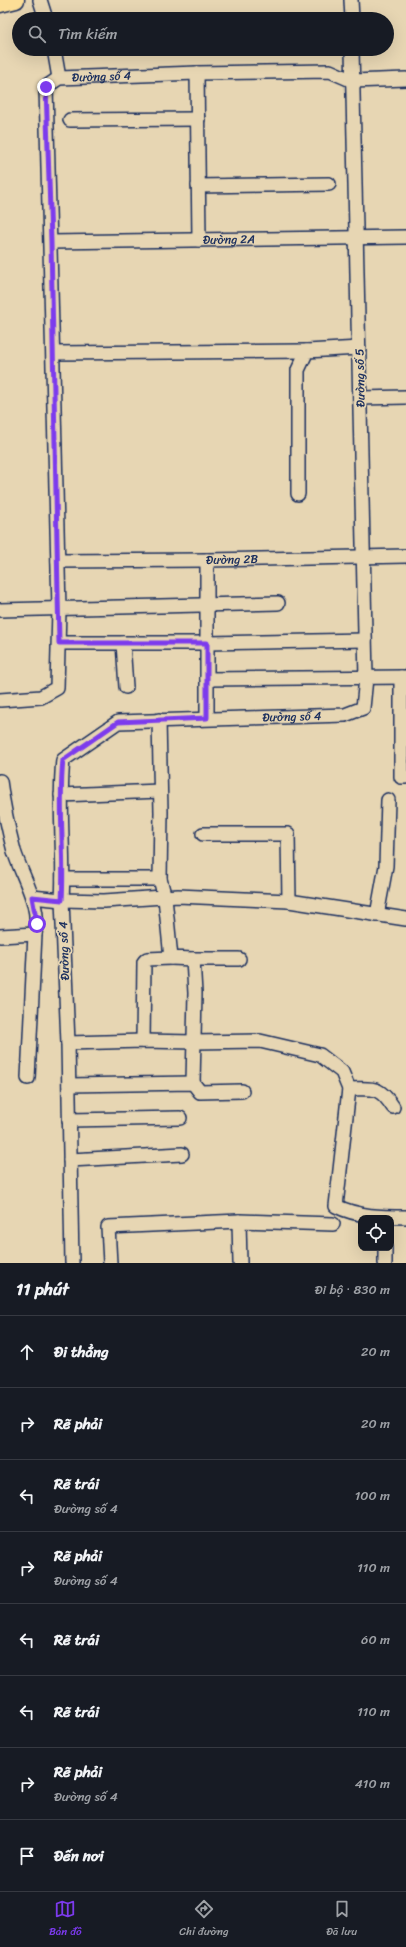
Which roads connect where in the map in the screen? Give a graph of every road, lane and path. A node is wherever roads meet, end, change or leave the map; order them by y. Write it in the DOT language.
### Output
graph roads {
  1 [pos="16,0"];
  2 [pos="40,0"];
  3 [pos="351,0"];
  4 [pos="0,4"];
  5 [pos="44,12"];
  6 [pos="352,12"];
  7 [pos="55,56"];
  8 [pos="352,56"];
  9 [pos="197,73"];
  10 [pos="59,78"];
  11 [pos="406,78"];
  12 [pos="353,81"];
  13 [pos="198,119"];
  14 [pos="70,120"];
  15 [pos="329,184"];
  16 [pos="198,186"];
  17 [pos="406,237"];
  18 [pos="358,238"];
  19 [pos="199,240"];
  20 [pos="51,242"];
  21 [pos="359,348"];
  22 [pos="308,351"];
  23 [pos="54,353"];
  24 [pos="406,397"];
  25 [pos="360,398"];
  26 [pos="298,494"];
  27 [pos="362,556"];
  28 [pos="406,556"];
  29 [pos="207,560"];
  30 [pos="58,561"];
  31 [pos="278,603"];
  32 [pos="207,605"];
  33 [pos="59,609"];
  34 [pos="0,610"];
  35 [pos="365,640"];
  36 [pos="59,643"];
  37 [pos="123,643"];
  38 [pos="207,643"];
  39 [pos="403,677"];
  40 [pos="366,678"];
  41 [pos="207,679"];
  42 [pos="126,687"];
  43 [pos="0,700"];
  44 [pos="363,708"];
  45 [pos="207,718"];
  46 [pos="158,720"];
  47 [pos="406,777"];
  48 [pos="0,781"];
  49 [pos="160,791"];
  50 [pos="61,795"];
  51 [pos="388,800"];
  52 [pos="203,834"];
  53 [pos="63,879"];
  54 [pos="160,879"];
  55 [pos="32,897"];
  56 [pos="165,898"];
  57 [pos="62,900"];
  58 [pos="289,901"];
  59 [pos="377,915"];
  60 [pos="406,919"];
  61 [pos="35,934"];
  62 [pos="0,936"];
  63 [pos="171,958"];
  64 [pos="193,959"];
  65 [pos="239,959"];
  66 [pos="143,1040"];
  67 [pos="194,1042"];
  68 [pos="68,1044"];
  69 [pos="28,1078"];
  70 [pos="193,1083"];
  71 [pos="69,1085"];
  72 [pos="349,1089"];
  73 [pos="242,1091"];
  74 [pos="392,1107"];
  75 [pos="180,1118"];
  76 [pos="69,1120"];
  77 [pos="182,1154"];
  78 [pos="70,1160"];
  79 [pos="366,1215"];
  80 [pos="406,1217"];
  81 [pos="394,1218"];
  82 [pos="238,1221"];
  83 [pos="333,1224"];
  84 [pos="385,1251"];
  85 [pos="72,1263"];
  86 [pos="110,1263"];
  87 [pos="240,1263"];
  88 [pos="385,1263"];
  1 -- 4 [label="main road"];
  2 -- 5 [label="street"];
  3 -- 6 [label="street"];
  7 -- 10 [label="street"];
  8 -- 12 [label="street, Đường số 5"];
  9 -- 10 [label="street, Đường số 4"];
  9 -- 12 [label="street, Đường số 4"];
  9 -- 13 [label="street"];
  10 -- 20 [label="street, Đường số 4"];
  11 -- 12 [label="street"];
  12 -- 18 [label="street, Đường số 5"];
  13 -- 14 [label="street"];
  13 -- 16 [label="street"];
  15 -- 16 [label="street"];
  16 -- 19 [label="street"];
  17 -- 18 [label="street, Đường 2A"];
  18 -- 19 [label="street, Đường 2A"];
  18 -- 21 [label="street, Đường số 5"];
  19 -- 20 [label="street, Đường 2A"];
  20 -- 23 [label="street, Đường số 4"];
  21 -- 22 [label="street"];
  21 -- 25 [label="street, Đường số 5"];
  22 -- 23 [label="street"];
  22 -- 26 [label="street"];
  23 -- 30 [label="street, Đường số 4"];
  24 -- 25 [label="street"];
  25 -- 27 [label="street, Đường số 5"];
  27 -- 28 [label="street, Đường 2B"];
  27 -- 29 [label="street, Đường 2B"];
  27 -- 35 [label="street, Đường số 5"];
  29 -- 30 [label="street, Đường 2B"];
  29 -- 32 [label="street"];
  30 -- 33 [label="street, Đường số 4"];
  31 -- 32 [label="street"];
  32 -- 33 [label="street"];
  32 -- 38 [label="street"];
  33 -- 34 [label="street"];
  33 -- 36 [label="street, Đường số 4"];
  35 -- 38 [label="street"];
  35 -- 40 [label="street, Đường số 5"];
  36 -- 37 [label="street"];
  36 -- 43 [label="street, Đường số 4"];
  37 -- 38 [label="street"];
  37 -- 42 [label="street"];
  38 -- 41 [label="street"];
  39 -- 40 [label="street"];
  39 -- 47 [label="street"];
  40 -- 41 [label="street"];
  40 -- 44 [label="street, Đường số 5"];
  41 -- 45 [label="street"];
  44 -- 45 [label="street, Đường số 4"];
  45 -- 46 [label="street, Đường số 4"];
  46 -- 49 [label="street"];
  46 -- 50 [label="street, Đường số 4"];
  48 -- 55 [label="street"];
  49 -- 50 [label="street"];
  49 -- 54 [label="street"];
  50 -- 53 [label="street, Đường số 4"];
  51 -- 59 [label="street"];
  52 -- 58 [label="street"];
  53 -- 54 [label="street"];
  53 -- 57 [label="street, Đường số 4"];
  54 -- 56 [label="street"];
  55 -- 57 [label="street"];
  55 -- 61 [label="street"];
  56 -- 57 [label="street"];
  56 -- 58 [label="street"];
  56 -- 63 [label="street"];
  57 -- 68 [label="street, Đường số 4"];
  58 -- 59 [label="street"];
  59 -- 60 [label="street"];
  61 -- 62 [label="street"];
  61 -- 69 [label="street"];
  63 -- 64 [label="street"];
  63 -- 66 [label="street"];
  64 -- 65 [label="street"];
  64 -- 67 [label="street"];
  66 -- 67 [label="street"];
  66 -- 68 [label="street"];
  67 -- 70 [label="street"];
  67 -- 72 [label="street"];
  68 -- 71 [label="street, Đường số 4"];
  70 -- 71 [label="street"];
  70 -- 73 [label="street"];
  71 -- 76 [label="street, Đường số 4"];
  72 -- 74 [label="street"];
  72 -- 79 [label="street"];
  75 -- 76 [label="street"];
  76 -- 78 [label="street, Đường số 4"];
  77 -- 78 [label="street"];
  78 -- 85 [label="street, Đường số 4"];
  80 -- 81 [label="street"];
  82 -- 83 [label="street"];
  82 -- 86 [label="street"];
  82 -- 87 [label="street"];
  84 -- 88 [label="street"];
}
